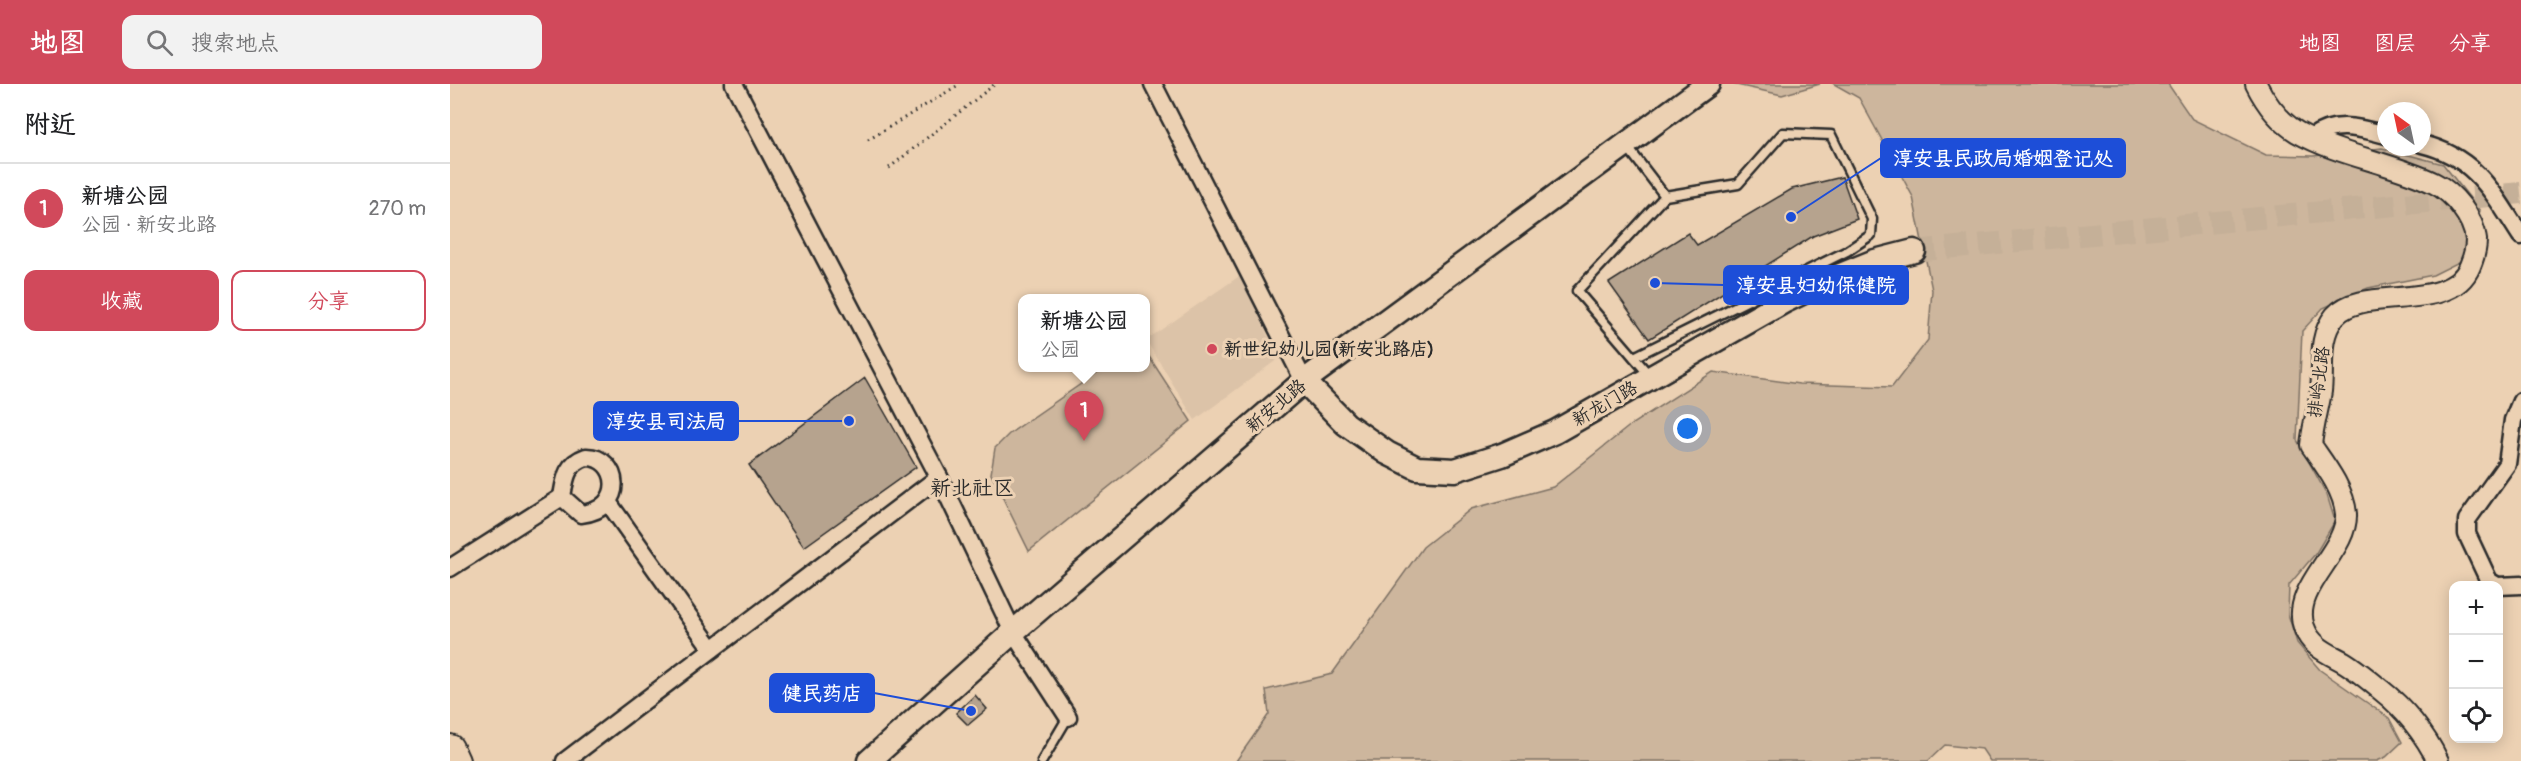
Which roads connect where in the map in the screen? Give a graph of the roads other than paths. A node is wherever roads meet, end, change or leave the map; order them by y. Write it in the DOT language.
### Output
graph roads {
  1 [pos="734,84"];
  2 [pos="1153,84"];
  3 [pos="1708,84"];
  4 [pos="2256,84"];
  5 [pos="2377,133"];
  6 [pos="2311,138"];
  7 [pos="1626,144"];
  8 [pos="2431,146"];
  9 [pos="1665,195"];
  10 [pos="2521,236"];
  11 [pos="1914,251"];
  12 [pos="1634,357"];
  13 [pos="1651,378"];
  14 [pos="1304,381"];
  15 [pos="2521,401"];
  16 [pos="939,477"];
  17 [pos="562,497"];
  18 [pos="608,502"];
  19 [pos="450,568"];
  20 [pos="2489,581"];
  21 [pos="2521,585"];
  22 [pos="2503,586"];
  23 [pos="1013,632"];
  24 [pos="712,649"];
  25 [pos="1068,717"];
  26 [pos="450,748"];
  27 [pos="456,761"];
  28 [pos="565,761"];
  29 [pos="869,761"];
  30 [pos="1042,761"];
  31 [pos="2438,761"];
  1 -- 16 [label="street"];
  2 -- 14 [label="street"];
  3 -- 7 [label="main road, 新安北路"];
  4 -- 6 [label="street, 排岭北路"];
  5 -- 6 [label="street"];
  6 -- 31 [label="street, 排岭北路"];
  7 -- 9 [label="lane"];
  7 -- 14 [label="main road, 新安北路"];
  8 -- 10 [label="street"];
  9 -- 12 [label="lane"];
  9 -- 12 [label="lane"];
  11 -- 13 [label="main road, 新龙门路"];
  12 -- 13 [label="lane"];
  13 -- 14 [label="main road, 新龙门路"];
  14 -- 23 [label="main road, 新安北路"];
  15 -- 20 [label="street"];
  16 -- 23 [label="street"];
  16 -- 24 [label="street"];
  17 -- 18 [label="street"];
  17 -- 18 [label="street"];
  17 -- 19 [label="street"];
  18 -- 24 [label="street"];
  21 -- 22 [label="street"];
  23 -- 25 [label="street"];
  23 -- 29 [label="main road, 新安北路"];
  24 -- 28 [label="street"];
  25 -- 30 [label="lane"];
  26 -- 27 [label="main road"];
}
